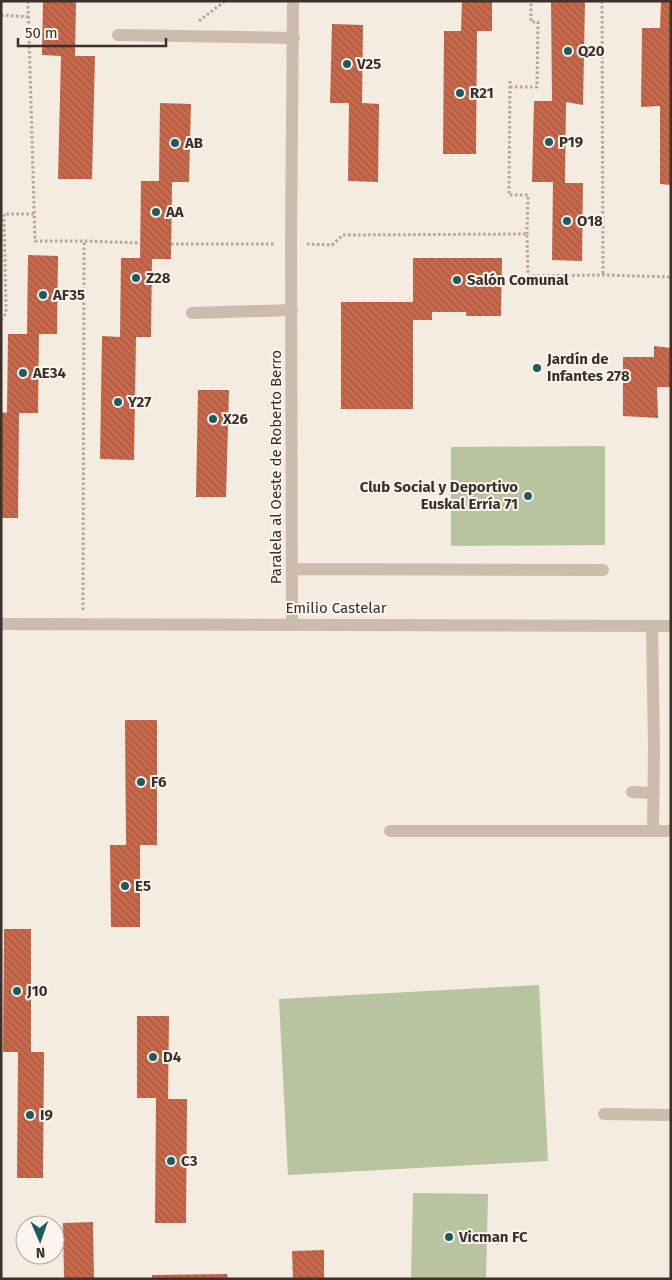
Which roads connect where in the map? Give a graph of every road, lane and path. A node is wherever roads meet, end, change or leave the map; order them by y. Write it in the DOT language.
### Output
graph roads {
  1 [pos="28,1"];
  2 [pos="293,1"];
  3 [pos="531,1"];
  4 [pos="602,1"];
  5 [pos="1,15"];
  6 [pos="29,16"];
  7 [pos="118,35"];
  8 [pos="294,38"];
  9 [pos="510,81"];
  10 [pos="510,86"];
  11 [pos="34,214"];
  12 [pos="528,234"];
  13 [pos="84,241"];
  14 [pos="140,243"];
  15 [pos="171,244"];
  16 [pos="291,244"];
  17 [pos="603,274"];
  18 [pos="671,277"];
  19 [pos="292,310"];
  20 [pos="192,313"];
  21 [pos="1,320"];
  22 [pos="292,569"];
  23 [pos="603,570"];
  24 [pos="82,623"];
  25 [pos="1,624"];
  26 [pos="292,625"];
  27 [pos="652,626"];
  28 [pos="671,626"];
  29 [pos="632,792"];
  30 [pos="654,792"];
  31 [pos="390,831"];
  32 [pos="653,831"];
  33 [pos="671,831"];
  34 [pos="604,1114"];
  35 [pos="671,1115"];
  1 -- 6 [label="path"];
  2 -- 8 [label="street, Paralela al Oeste de Roberto Berro"];
  3 -- 10 [label="path"];
  4 -- 17 [label="path"];
  5 -- 6 [label="path"];
  6 -- 11 [label="path"];
  7 -- 8 [label="street"];
  8 -- 16 [label="street, Paralela al Oeste de Roberto Berro"];
  9 -- 10 [label="path"];
  10 -- 12 [label="path"];
  11 -- 13 [label="path"];
  11 -- 21 [label="path"];
  12 -- 16 [label="path"];
  12 -- 17 [label="path"];
  13 -- 14 [label="path"];
  13 -- 24 [label="path"];
  15 -- 16 [label="path"];
  16 -- 19 [label="street, Paralela al Oeste de Roberto Berro"];
  17 -- 18 [label="path"];
  19 -- 20 [label="street"];
  19 -- 22 [label="street, Paralela al Oeste de Roberto Berro"];
  22 -- 23 [label="street"];
  22 -- 26 [label="street, Paralela al Oeste de Roberto Berro"];
  24 -- 25 [label="street, Emilio Castelar"];
  24 -- 26 [label="street, Emilio Castelar"];
  26 -- 27 [label="street, Emilio Castelar"];
  27 -- 28 [label="street, Emilio Castelar"];
  27 -- 30 [label="street"];
  29 -- 30 [label="street"];
  30 -- 32 [label="street"];
  31 -- 32 [label="street"];
  32 -- 33 [label="street"];
  34 -- 35 [label="street"];
}
